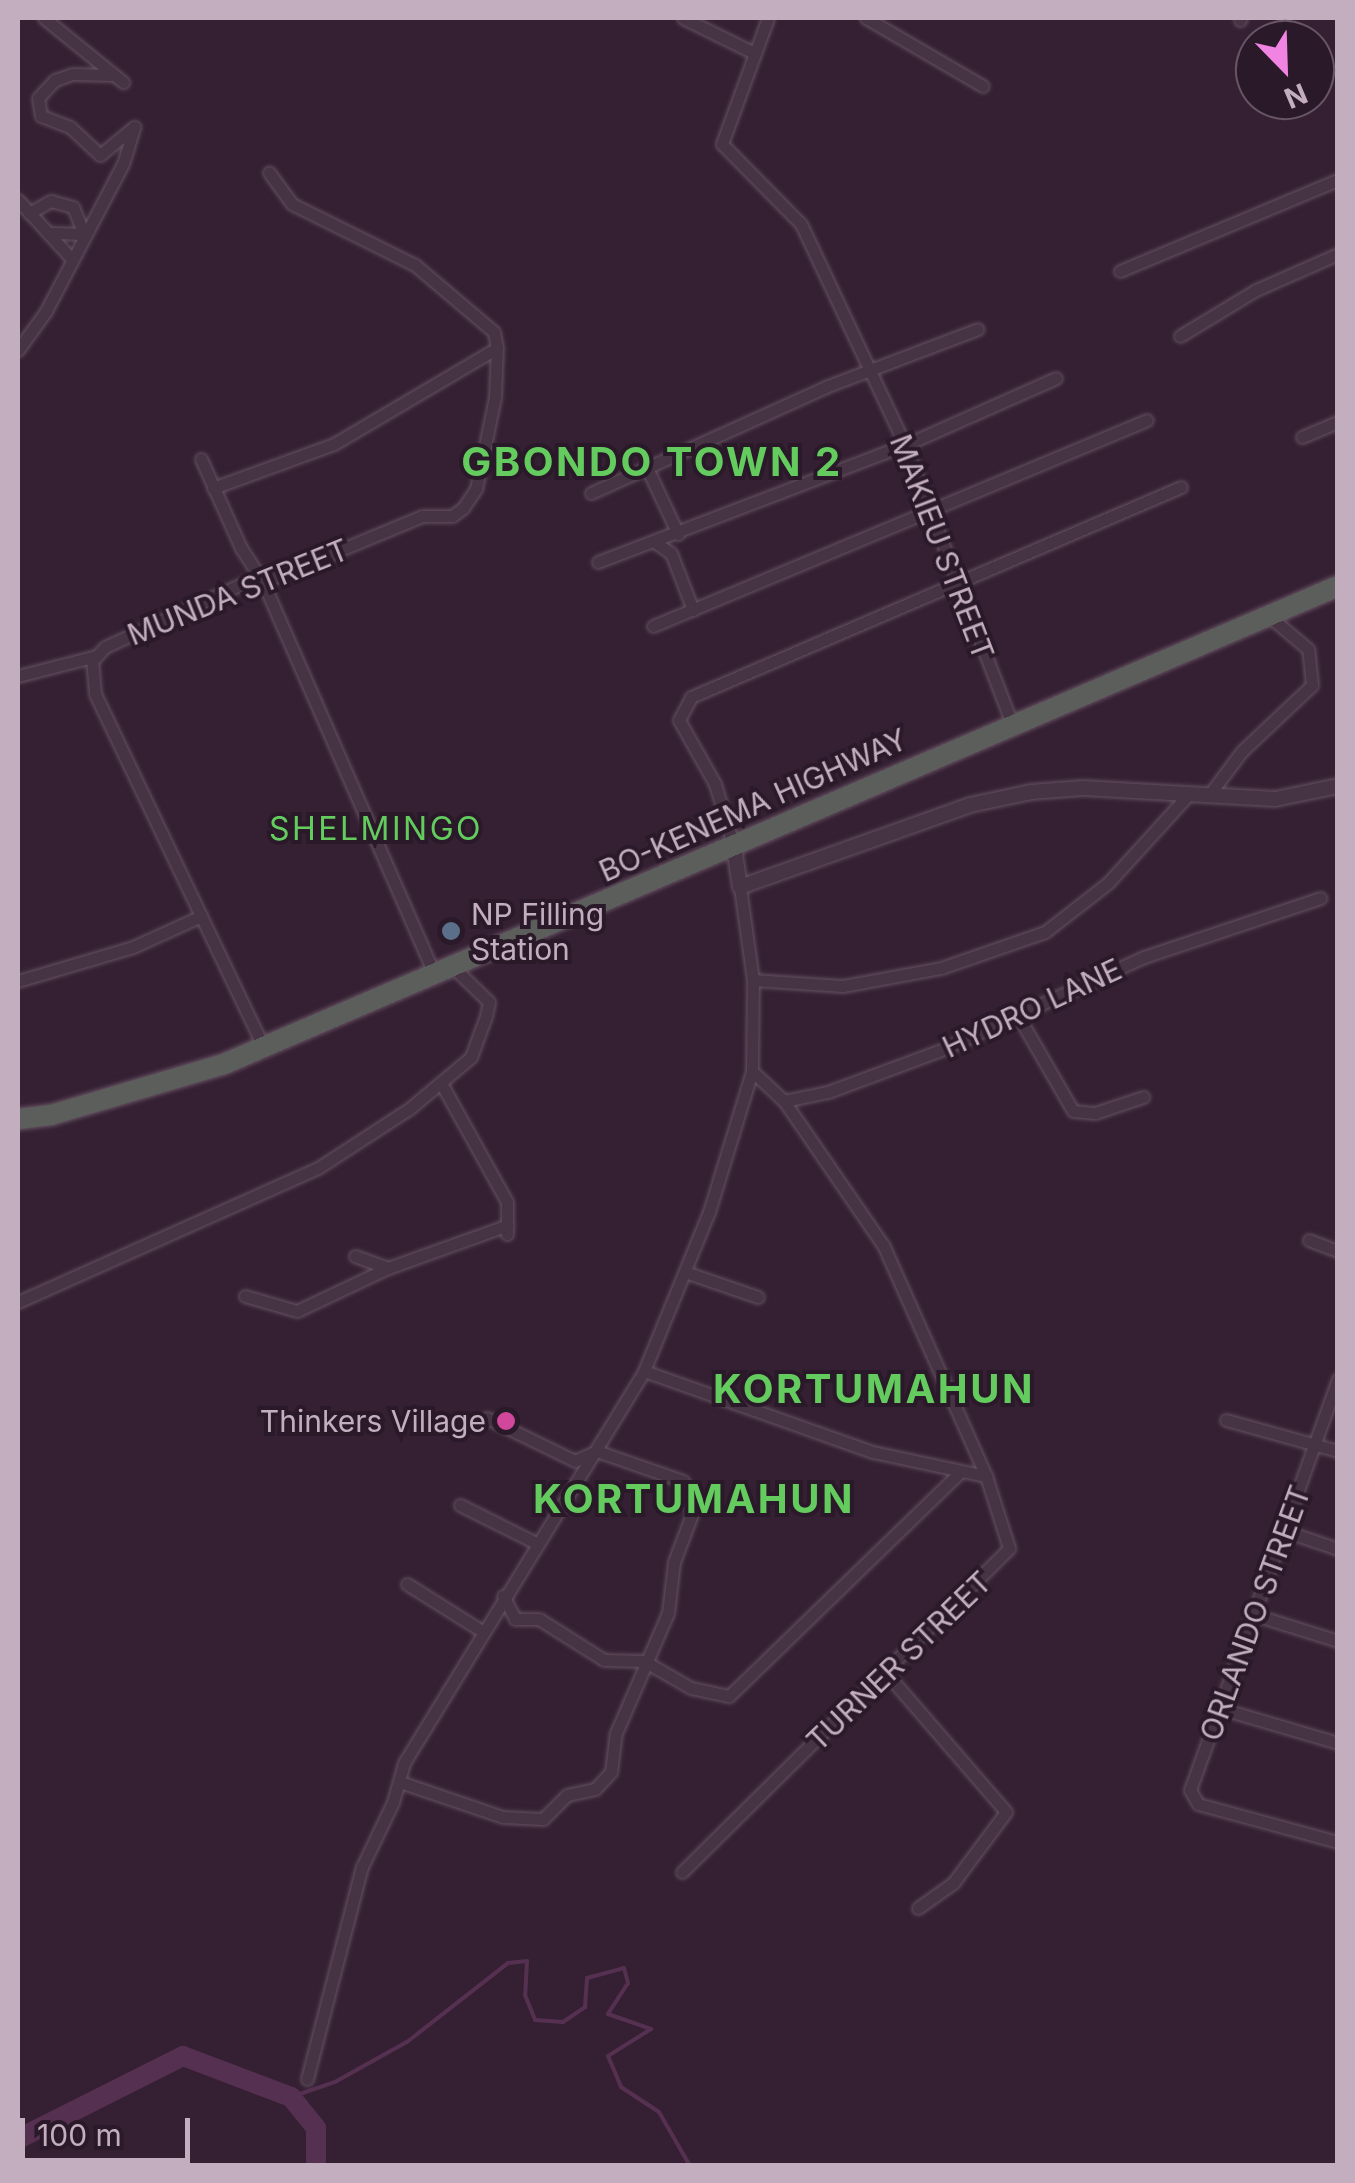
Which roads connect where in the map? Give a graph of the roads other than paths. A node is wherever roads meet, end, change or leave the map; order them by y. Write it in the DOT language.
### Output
graph roads {
  1 [pos="44,18"];
  2 [pos="683,18"];
  3 [pos="768,18"];
  4 [pos="866,18"];
  5 [pos="752,52"];
  6 [pos="983,86"];
  7 [pos="269,172"];
  8 [pos="1338,180"];
  9 [pos="18,200"];
  10 [pos="29,213"];
  11 [pos="48,233"];
  12 [pos="84,234"];
  13 [pos="1338,254"];
  14 [pos="71,258"];
  15 [pos="1120,270"];
  16 [pos="978,330"];
  17 [pos="1180,336"];
  18 [pos="497,348"];
  19 [pos="18,350"];
  20 [pos="868,372"];
  21 [pos="1056,378"];
  22 [pos="1147,420"];
  23 [pos="1338,422"];
  24 [pos="1302,437"];
  25 [pos="905,445"];
  26 [pos="201,459"];
  27 [pos="647,468"];
  28 [pos="213,488"];
  29 [pos="1181,488"];
  30 [pos="591,492"];
  31 [pos="931,512"];
  32 [pos="678,534"];
  33 [pos="655,542"];
  34 [pos="598,562"];
  35 [pos="264,582"];
  36 [pos="956,582"];
  37 [pos="1338,586"];
  38 [pos="693,610"];
  39 [pos="1268,616"];
  40 [pos="652,626"];
  41 [pos="96,656"];
  42 [pos="18,676"];
  43 [pos="1012,724"];
  44 [pos="1338,786"];
  45 [pos="1190,793"];
  46 [pos="1209,795"];
  47 [pos="734,847"];
  48 [pos="740,887"];
  49 [pos="1320,898"];
  50 [pos="200,916"];
  51 [pos="443,970"];
  52 [pos="753,980"];
  53 [pos="18,981"];
  54 [pos="1017,1014"];
  55 [pos="264,1048"];
  56 [pos="752,1072"];
  57 [pos="441,1083"];
  58 [pos="1143,1097"];
  59 [pos="784,1101"];
  60 [pos="18,1119"];
  61 [pos="1310,1240"];
  62 [pos="1338,1251"];
  63 [pos="356,1256"];
  64 [pos="388,1268"];
  65 [pos="685,1272"];
  66 [pos="245,1296"];
  67 [pos="758,1298"];
  68 [pos="18,1302"];
  69 [pos="644,1371"];
  70 [pos="1338,1379"];
  71 [pos="487,1418"];
  72 [pos="1226,1420"];
  73 [pos="1317,1440"];
  74 [pos="1338,1450"];
  75 [pos="597,1451"];
  76 [pos="960,1472"];
  77 [pos="986,1476"];
  78 [pos="460,1505"];
  79 [pos="1285,1531"];
  80 [pos="538,1544"];
  81 [pos="1338,1548"];
  82 [pos="407,1584"];
  83 [pos="503,1596"];
  84 [pos="1255,1615"];
  85 [pos="482,1631"];
  86 [pos="1338,1641"];
  87 [pos="644,1661"];
  88 [pos="887,1674"];
  89 [pos="1219,1708"];
  90 [pos="1338,1744"];
  91 [pos="400,1782"];
  92 [pos="1338,1842"];
  93 [pos="682,1872"];
  94 [pos="918,1908"];
  95 [pos="307,2079"];
  1 -- 12 [label="street"];
  2 -- 5 [label="street"];
  3 -- 5 [label="street"];
  4 -- 6 [label="street"];
  5 -- 20 [label="street, MAKIEU STREET"];
  7 -- 18 [label="street"];
  8 -- 15 [label="street"];
  9 -- 10 [label="street"];
  10 -- 11 [label="street"];
  10 -- 12 [label="street"];
  11 -- 12 [label="street"];
  11 -- 14 [label="street"];
  12 -- 14 [label="street"];
  13 -- 17 [label="street"];
  14 -- 19 [label="street"];
  16 -- 20 [label="street"];
  18 -- 28 [label="street"];
  18 -- 35 [label="street, MUNDA STREET"];
  20 -- 25 [label="street, MAKIEU STREET"];
  20 -- 27 [label="street"];
  21 -- 25 [label="street"];
  22 -- 31 [label="street"];
  23 -- 24 [label="street"];
  25 -- 31 [label="street, MAKIEU STREET"];
  25 -- 32 [label="street"];
  26 -- 28 [label="street"];
  27 -- 30 [label="street"];
  27 -- 32 [label="street"];
  28 -- 35 [label="street"];
  29 -- 36 [label="street"];
  31 -- 36 [label="street, MAKIEU STREET"];
  31 -- 38 [label="street"];
  32 -- 33 [label="street"];
  33 -- 34 [label="street"];
  33 -- 38 [label="street"];
  35 -- 41 [label="street, MUNDA STREET"];
  35 -- 51 [label="street"];
  36 -- 43 [label="street, MAKIEU STREET"];
  36 -- 47 [label="street"];
  37 -- 39 [label="highway, BO-KENEMA HIGHWAY"];
  38 -- 40 [label="street"];
  39 -- 43 [label="highway, BO-KENEMA HIGHWAY"];
  39 -- 46 [label="street"];
  41 -- 42 [label="street"];
  41 -- 50 [label="street, MUNDA STREET"];
  43 -- 47 [label="highway, BO-KENEMA HIGHWAY"];
  44 -- 46 [label="street"];
  45 -- 46 [label="street"];
  45 -- 48 [label="street"];
  45 -- 52 [label="street"];
  47 -- 48 [label="street"];
  47 -- 51 [label="highway, BO-KENEMA HIGHWAY"];
  48 -- 52 [label="street"];
  49 -- 54 [label="street, HYDRO LANE"];
  50 -- 53 [label="street"];
  50 -- 55 [label="street, MUNDA STREET"];
  51 -- 55 [label="highway, BO-KENEMA HIGHWAY"];
  51 -- 57 [label="street"];
  52 -- 56 [label="street"];
  54 -- 58 [label="street"];
  54 -- 59 [label="street, HYDRO LANE"];
  55 -- 60 [label="highway, BO-KENEMA HIGHWAY"];
  56 -- 59 [label="street"];
  56 -- 65 [label="street"];
  57 -- 64 [label="street"];
  57 -- 68 [label="street"];
  59 -- 77 [label="street, TURNER STREET"];
  61 -- 62 [label="street"];
  63 -- 64 [label="street"];
  64 -- 66 [label="street"];
  65 -- 67 [label="street"];
  65 -- 69 [label="street"];
  69 -- 75 [label="street"];
  69 -- 76 [label="street"];
  70 -- 73 [label="street, ORLANDO STREET"];
  71 -- 75 [label="street"];
  72 -- 73 [label="street"];
  73 -- 74 [label="street"];
  73 -- 79 [label="street, ORLANDO STREET"];
  75 -- 80 [label="street"];
  75 -- 87 [label="street"];
  76 -- 77 [label="street"];
  76 -- 87 [label="street"];
  77 -- 88 [label="street, TURNER STREET"];
  78 -- 80 [label="street"];
  79 -- 81 [label="street"];
  79 -- 84 [label="street, ORLANDO STREET"];
  80 -- 83 [label="street"];
  82 -- 85 [label="street"];
  83 -- 85 [label="street"];
  83 -- 87 [label="street"];
  84 -- 86 [label="street"];
  84 -- 89 [label="street, ORLANDO STREET"];
  85 -- 91 [label="street"];
  87 -- 91 [label="street"];
  88 -- 93 [label="street, TURNER STREET"];
  88 -- 94 [label="street"];
  89 -- 90 [label="street"];
  89 -- 92 [label="street, ORLANDO STREET"];
  91 -- 95 [label="street"];
}
